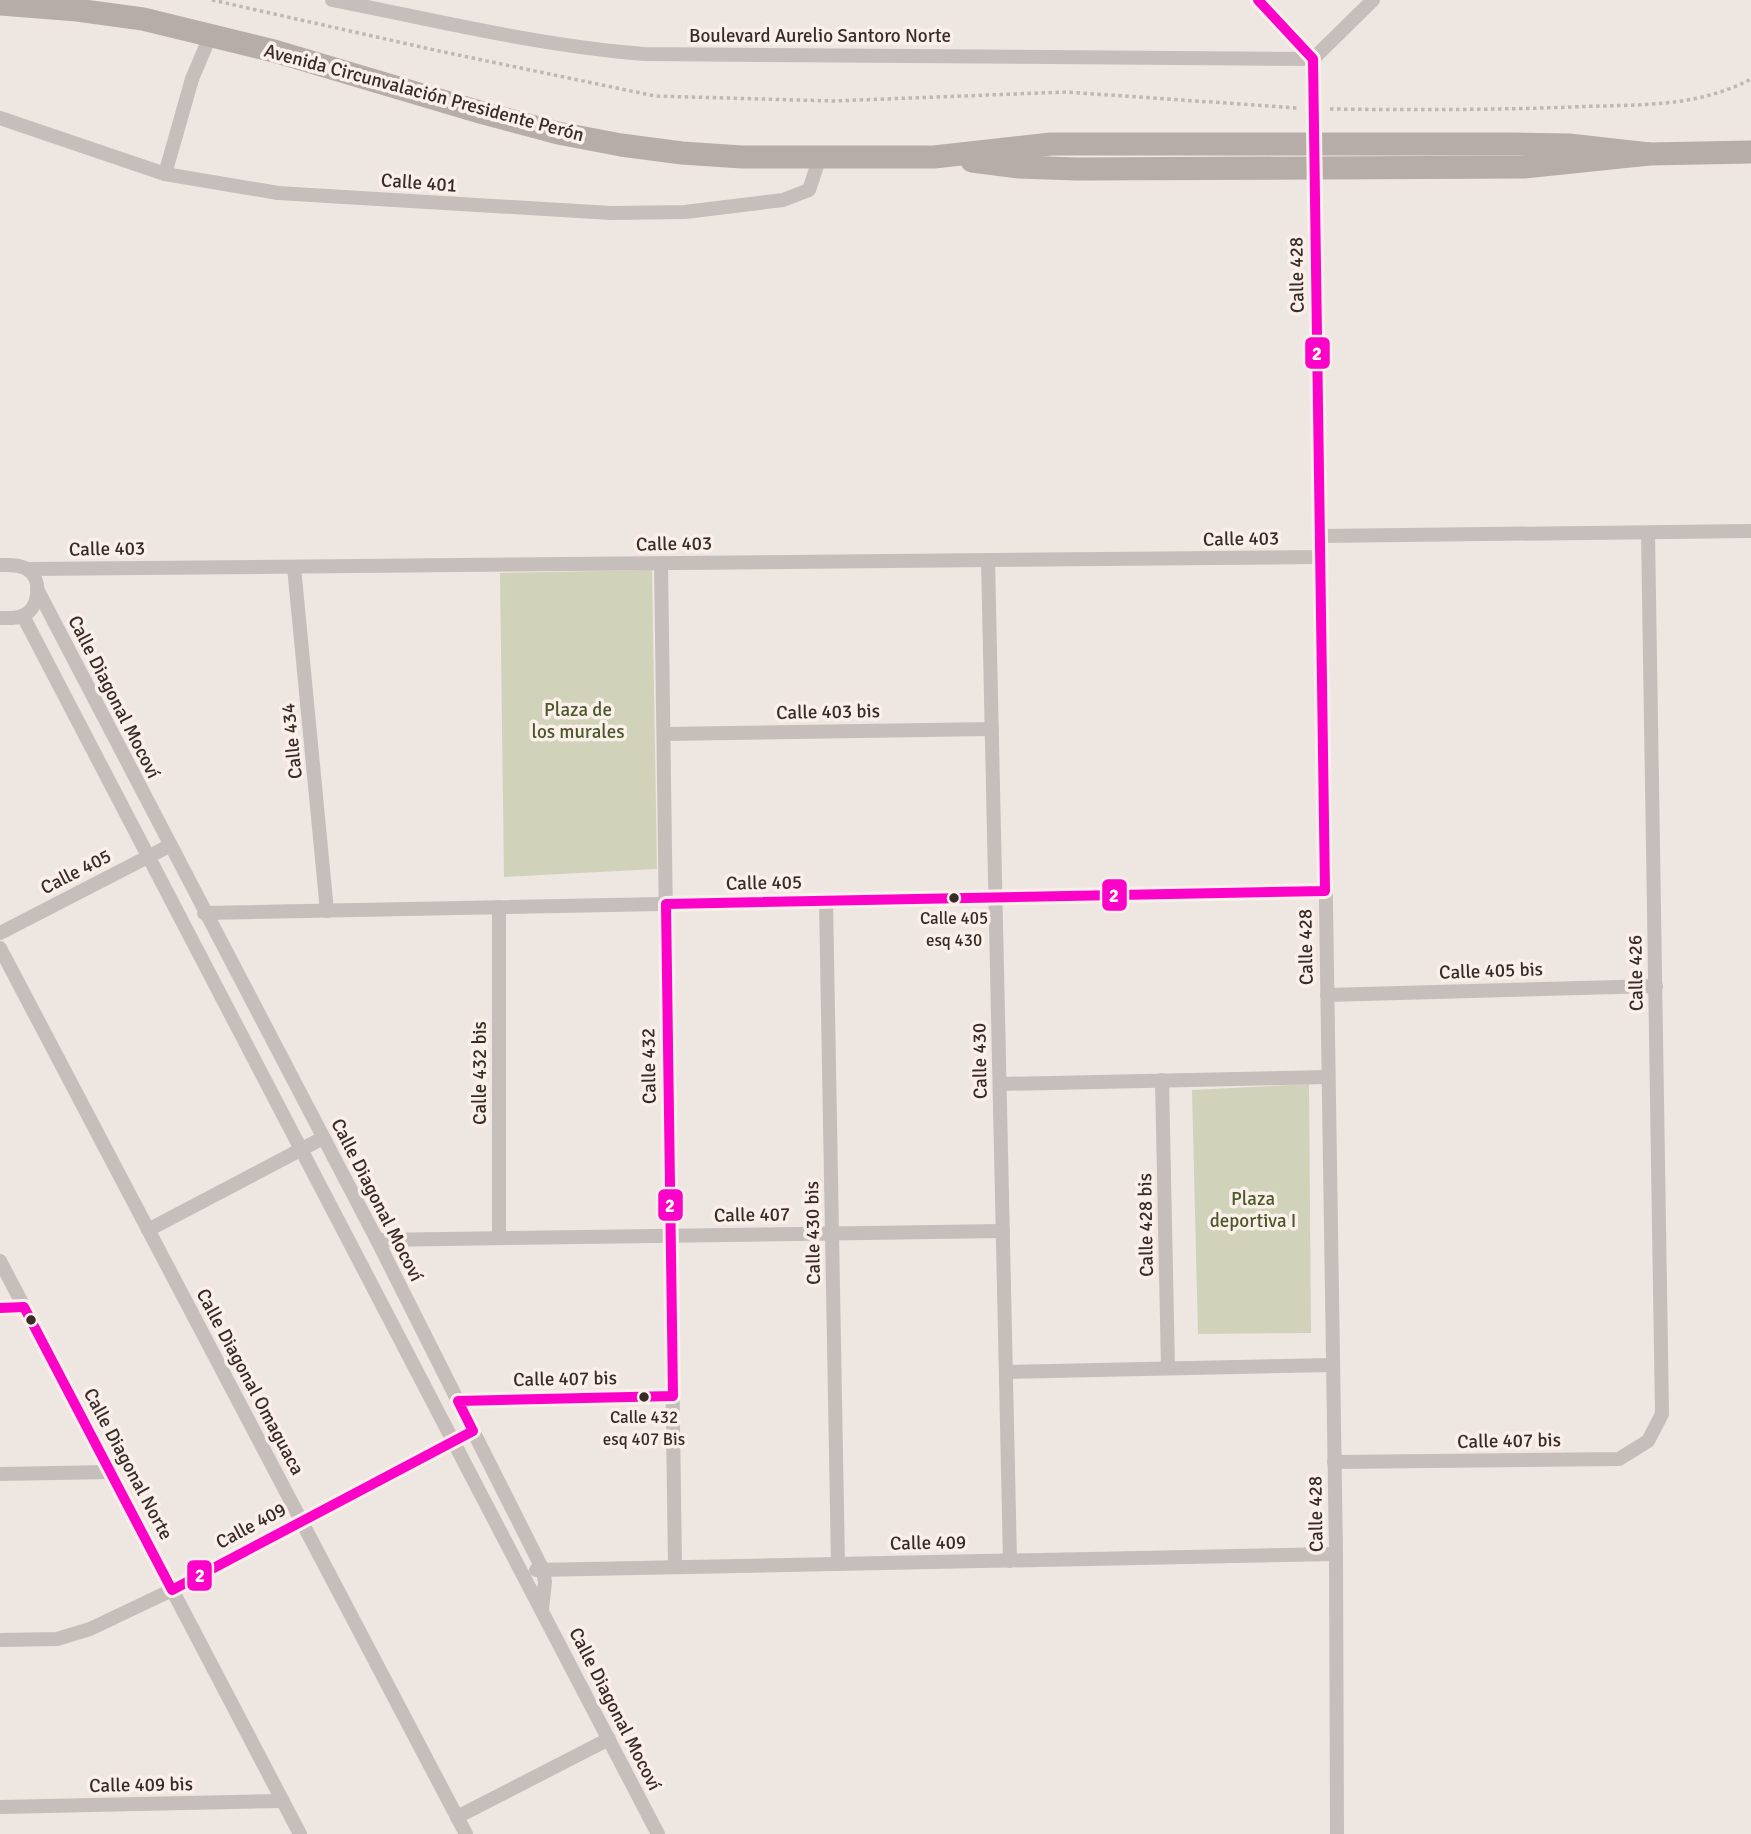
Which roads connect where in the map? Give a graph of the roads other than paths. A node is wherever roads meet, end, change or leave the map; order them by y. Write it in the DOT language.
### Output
graph roads {
  1 [pos="332,0"];
  2 [pos="1258,0"];
  3 [pos="1373,0"];
  4 [pos="0,5"];
  5 [pos="211,34"];
  6 [pos="1313,59"];
  7 [pos="0,118"];
  8 [pos="1314,144"];
  9 [pos="1751,152"];
  10 [pos="1649,154"];
  11 [pos="820,157"];
  12 [pos="934,157"];
  13 [pos="1314,168"];
  14 [pos="165,174"];
  15 [pos="1751,531"];
  16 [pos="1647,533"];
  17 [pos="1320,536"];
  18 [pos="1321,557"];
  19 [pos="988,560"];
  20 [pos="662,563"];
  21 [pos="0,565"];
  22 [pos="294,567"];
  23 [pos="28,569"];
  24 [pos="37,589"];
  25 [pos="23,616"];
  26 [pos="0,618"];
  27 [pos="992,729"];
  28 [pos="664,734"];
  29 [pos="169,846"];
  30 [pos="149,857"];
  31 [pos="1325,891"];
  32 [pos="996,897"];
  33 [pos="827,901"];
  34 [pos="666,904"];
  35 [pos="499,907"];
  36 [pos="327,911"];
  37 [pos="204,913"];
  38 [pos="0,933"];
  39 [pos="0,948"];
  40 [pos="1656,986"];
  41 [pos="1327,995"];
  42 [pos="1328,1077"];
  43 [pos="1162,1080"];
  44 [pos="1000,1084"];
  45 [pos="323,1138"];
  46 [pos="302,1150"];
  47 [pos="148,1230"];
  48 [pos="1003,1231"];
  49 [pos="832,1233"];
  50 [pos="671,1236"];
  51 [pos="499,1238"];
  52 [pos="377,1240"];
  53 [pos="0,1261"];
  54 [pos="24,1307"];
  55 [pos="0,1308"];
  56 [pos="1332,1365"];
  57 [pos="1168,1368"];
  58 [pos="1006,1372"];
  59 [pos="673,1396"];
  60 [pos="458,1401"];
  61 [pos="1662,1413"];
  62 [pos="473,1431"];
  63 [pos="454,1441"];
  64 [pos="1334,1462"];
  65 [pos="110,1472"];
  66 [pos="0,1474"];
  67 [pos="301,1521"];
  68 [pos="1336,1554"];
  69 [pos="1010,1561"];
  70 [pos="838,1564"];
  71 [pos="675,1567"];
  72 [pos="522,1570"];
  73 [pos="543,1570"];
  74 [pos="172,1590"];
  75 [pos="542,1609"];
  76 [pos="0,1640"];
  77 [pos="609,1739"];
  78 [pos="283,1801"];
  79 [pos="0,1807"];
  80 [pos="457,1817"];
  81 [pos="300,1834"];
  82 [pos="466,1834"];
  83 [pos="658,1834"];
  84 [pos="1337,1834"];
  1 -- 6 [label="street, Boulevard Aurelio Santoro Norte"];
  2 -- 6 [label="street"];
  3 -- 6 [label="street"];
  4 -- 5 [label="main road, Avenida Circunvalación Presidente Perón"];
  5 -- 11 [label="main road, Avenida Circunvalación Presidente Perón"];
  5 -- 14 [label="street"];
  6 -- 8 [label="street, Calle 428"];
  7 -- 14 [label="street, Calle 401"];
  8 -- 10 [label="main road, Avenida Circunvalación Presidente Perón"];
  8 -- 12 [label="main road, Avenida Circunvalación Presidente Perón"];
  8 -- 13 [label="street, Calle 428"];
  9 -- 10 [label="main road, Avenida Circunvalación Presidente Perón"];
  10 -- 13 [label="main road, Avenida Circunvalación Presidente Perón"];
  11 -- 12 [label="main road, Avenida Circunvalación Presidente Perón"];
  11 -- 14 [label="street, Calle 401"];
  12 -- 13 [label="main road, Avenida Circunvalación Presidente Perón"];
  13 -- 17 [label="street, Calle 428"];
  15 -- 16 [label="street"];
  16 -- 17 [label="street"];
  16 -- 40 [label="street, Calle 426"];
  17 -- 18 [label="street, Calle 428"];
  18 -- 19 [label="street, Calle 403"];
  18 -- 31 [label="street, Calle 428"];
  19 -- 20 [label="street, Calle 403"];
  19 -- 27 [label="street, Calle 430"];
  20 -- 22 [label="street, Calle 403"];
  20 -- 28 [label="street, Calle 432"];
  21 -- 23 [label="street, Calle 403"];
  22 -- 23 [label="street, Calle 403"];
  22 -- 36 [label="street, Calle 434"];
  23 -- 24 [label="street"];
  24 -- 25 [label="street"];
  24 -- 29 [label="street, Calle Diagonal Mocoví"];
  25 -- 26 [label="street"];
  25 -- 30 [label="street"];
  27 -- 28 [label="street, Calle 403 bis"];
  27 -- 32 [label="street, Calle 430"];
  28 -- 34 [label="street, Calle 432"];
  29 -- 30 [label="street, Calle 405"];
  29 -- 37 [label="street, Calle Diagonal Mocoví"];
  30 -- 38 [label="street, Calle 405"];
  30 -- 46 [label="street"];
  31 -- 32 [label="street, Calle 405"];
  31 -- 41 [label="street, Calle 428"];
  32 -- 33 [label="street, Calle 405"];
  32 -- 44 [label="street, Calle 430"];
  33 -- 34 [label="street, Calle 405"];
  33 -- 49 [label="street, Calle 430 bis"];
  34 -- 35 [label="street, Calle 405"];
  34 -- 50 [label="street, Calle 432"];
  35 -- 36 [label="street, Calle 405"];
  35 -- 51 [label="street, Calle 432 bis"];
  36 -- 37 [label="street, Calle 405"];
  37 -- 45 [label="street, Calle Diagonal Mocoví"];
  39 -- 47 [label="street, Calle Diagonal Omaguaca"];
  40 -- 41 [label="street, Calle 405 bis"];
  40 -- 61 [label="street, Calle 426"];
  41 -- 42 [label="street, Calle 428"];
  42 -- 43 [label="street"];
  42 -- 56 [label="street, Calle 428"];
  43 -- 44 [label="street"];
  43 -- 57 [label="street, Calle 428 bis"];
  44 -- 48 [label="street, Calle 430"];
  45 -- 46 [label="street"];
  45 -- 52 [label="street, Calle Diagonal Mocoví"];
  46 -- 47 [label="street"];
  46 -- 63 [label="street"];
  47 -- 67 [label="street, Calle Diagonal Omaguaca"];
  48 -- 49 [label="street, Calle 407"];
  48 -- 58 [label="street, Calle 430"];
  49 -- 50 [label="street, Calle 407"];
  49 -- 70 [label="street, Calle 430 bis"];
  50 -- 51 [label="street, Calle 407"];
  50 -- 59 [label="street, Calle 432"];
  51 -- 52 [label="street, Calle 407"];
  52 -- 60 [label="street, Calle Diagonal Mocoví"];
  53 -- 54 [label="street, Calle Diagonal Norte"];
  54 -- 55 [label="street"];
  54 -- 65 [label="street, Calle Diagonal Norte"];
  56 -- 57 [label="street"];
  56 -- 64 [label="street, Calle 428"];
  57 -- 58 [label="street"];
  58 -- 69 [label="street, Calle 430"];
  59 -- 60 [label="street, Calle 407 bis"];
  59 -- 71 [label="street, Calle 432"];
  60 -- 62 [label="street, Calle Diagonal Mocoví"];
  61 -- 64 [label="street, Calle 407 bis"];
  62 -- 63 [label="street, Calle 409"];
  62 -- 73 [label="street, Calle Diagonal Mocoví"];
  63 -- 67 [label="street, Calle 409"];
  63 -- 72 [label="street"];
  64 -- 68 [label="street, Calle 428"];
  65 -- 66 [label="street"];
  65 -- 74 [label="street, Calle Diagonal Norte"];
  67 -- 74 [label="street, Calle 409"];
  67 -- 80 [label="street, Calle Diagonal Omaguaca"];
  68 -- 69 [label="street, Calle 409"];
  68 -- 84 [label="street, Calle 428"];
  69 -- 70 [label="street, Calle 409"];
  70 -- 71 [label="street, Calle 409"];
  71 -- 73 [label="street, Calle 409"];
  72 -- 73 [label="street, Calle 409"];
  72 -- 75 [label="street"];
  73 -- 75 [label="street, Calle Diagonal Mocoví"];
  74 -- 76 [label="street, Calle 409"];
  74 -- 78 [label="street, Calle Diagonal Norte"];
  75 -- 77 [label="street, Calle Diagonal Mocoví"];
  77 -- 80 [label="street"];
  77 -- 83 [label="street, Calle Diagonal Mocoví"];
  78 -- 79 [label="street, Calle 409 bis"];
  78 -- 81 [label="street, Calle Diagonal Norte"];
  80 -- 82 [label="street, Calle Diagonal Omaguaca"];
}
